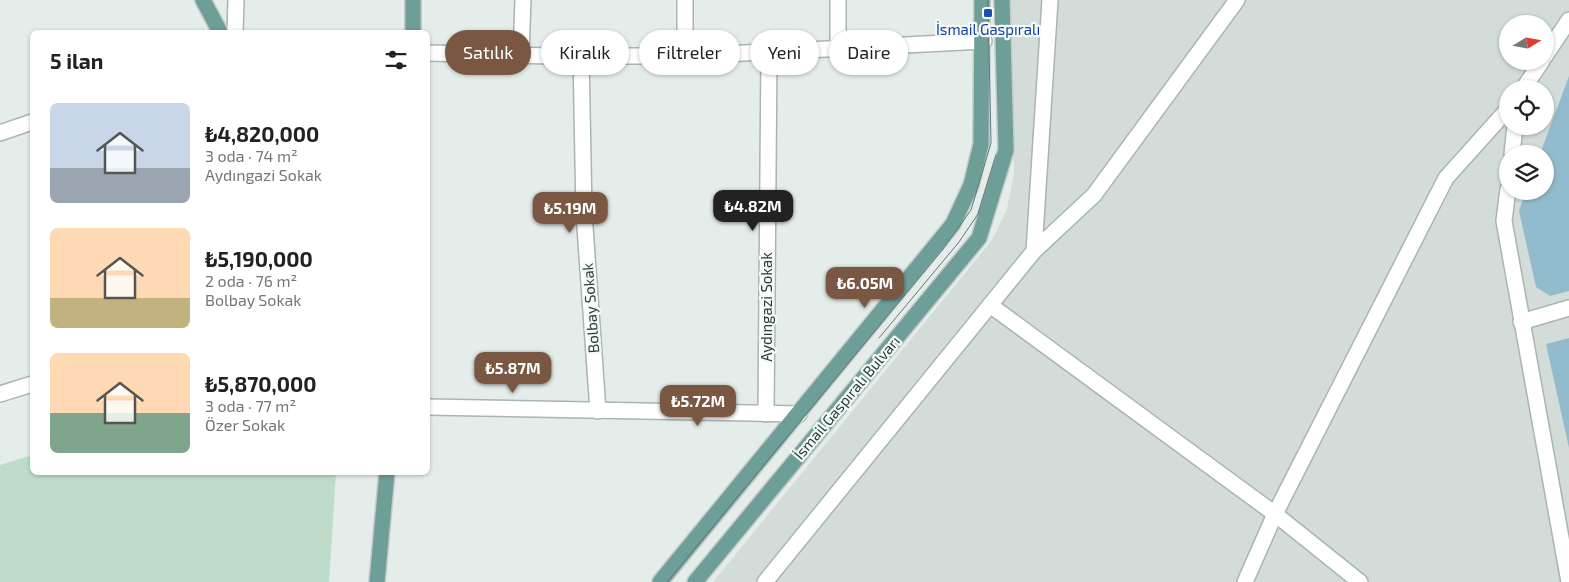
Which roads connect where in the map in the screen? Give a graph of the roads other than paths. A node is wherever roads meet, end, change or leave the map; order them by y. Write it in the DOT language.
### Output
graph roads {
  1 [pos="203,0"];
  2 [pos="236,0"];
  3 [pos="413,0"];
  4 [pos="523,0"];
  5 [pos="685,0"];
  6 [pos="838,0"];
  7 [pos="982,0"];
  8 [pos="1002,0"];
  9 [pos="1050,0"];
  10 [pos="1237,0"];
  11 [pos="1569,20"];
  12 [pos="219,30"];
  13 [pos="235,30"];
  14 [pos="413,30"];
  15 [pos="522,30"];
  16 [pos="685,30"];
  17 [pos="838,30"];
  18 [pos="984,41"];
  19 [pos="1554,42"];
  20 [pos="908,45"];
  21 [pos="430,52"];
  22 [pos="445,53"];
  23 [pos="581,75"];
  24 [pos="769,75"];
  25 [pos="1499,119"];
  26 [pos="30,123"];
  27 [pos="0,133"];
  28 [pos="1507,200"];
  29 [pos="1034,252"];
  30 [pos="990,305"];
  31 [pos="1569,308"];
  32 [pos="1521,322"];
  33 [pos="30,385"];
  34 [pos="0,394"];
  35 [pos="430,407"];
  36 [pos="598,411"];
  37 [pos="766,414"];
  38 [pos="799,414"];
  39 [pos="388,475"];
  40 [pos="388,475"];
  41 [pos="1275,514"];
  42 [pos="377,582"];
  43 [pos="384,582"];
  44 [pos="660,582"];
  45 [pos="695,582"];
  46 [pos="765,582"];
  47 [pos="1245,582"];
  48 [pos="1360,582"];
  49 [pos="1569,582"];
  1 -- 12 [label="main road"];
  2 -- 13 [label="street"];
  3 -- 14 [label="main road"];
  4 -- 15 [label="street"];
  5 -- 16 [label="street"];
  6 -- 17 [label="street"];
  7 -- 18 [label="main road"];
  8 -- 45 [label="main road, İsmail Gaspıralı Bulvarı"];
  9 -- 29 [label="street"];
  10 -- 29 [label="street"];
  11 -- 19 [label="street"];
  18 -- 20 [label="street"];
  18 -- 38 [label="main road"];
  21 -- 22 [label="street"];
  23 -- 36 [label="street, Bolbay Sokak"];
  24 -- 37 [label="street, Aydıngazi Sokak"];
  25 -- 41 [label="street"];
  26 -- 27 [label="street"];
  28 -- 32 [label="street"];
  29 -- 30 [label="street"];
  30 -- 41 [label="street"];
  30 -- 46 [label="street"];
  31 -- 32 [label="street"];
  32 -- 49 [label="street"];
  33 -- 34 [label="street"];
  35 -- 36 [label="street"];
  36 -- 37 [label="street"];
  37 -- 38 [label="street"];
  38 -- 44 [label="main road"];
  39 -- 42 [label="main road"];
  40 -- 43 [label="main road"];
  41 -- 47 [label="street"];
  41 -- 48 [label="street"];
}
